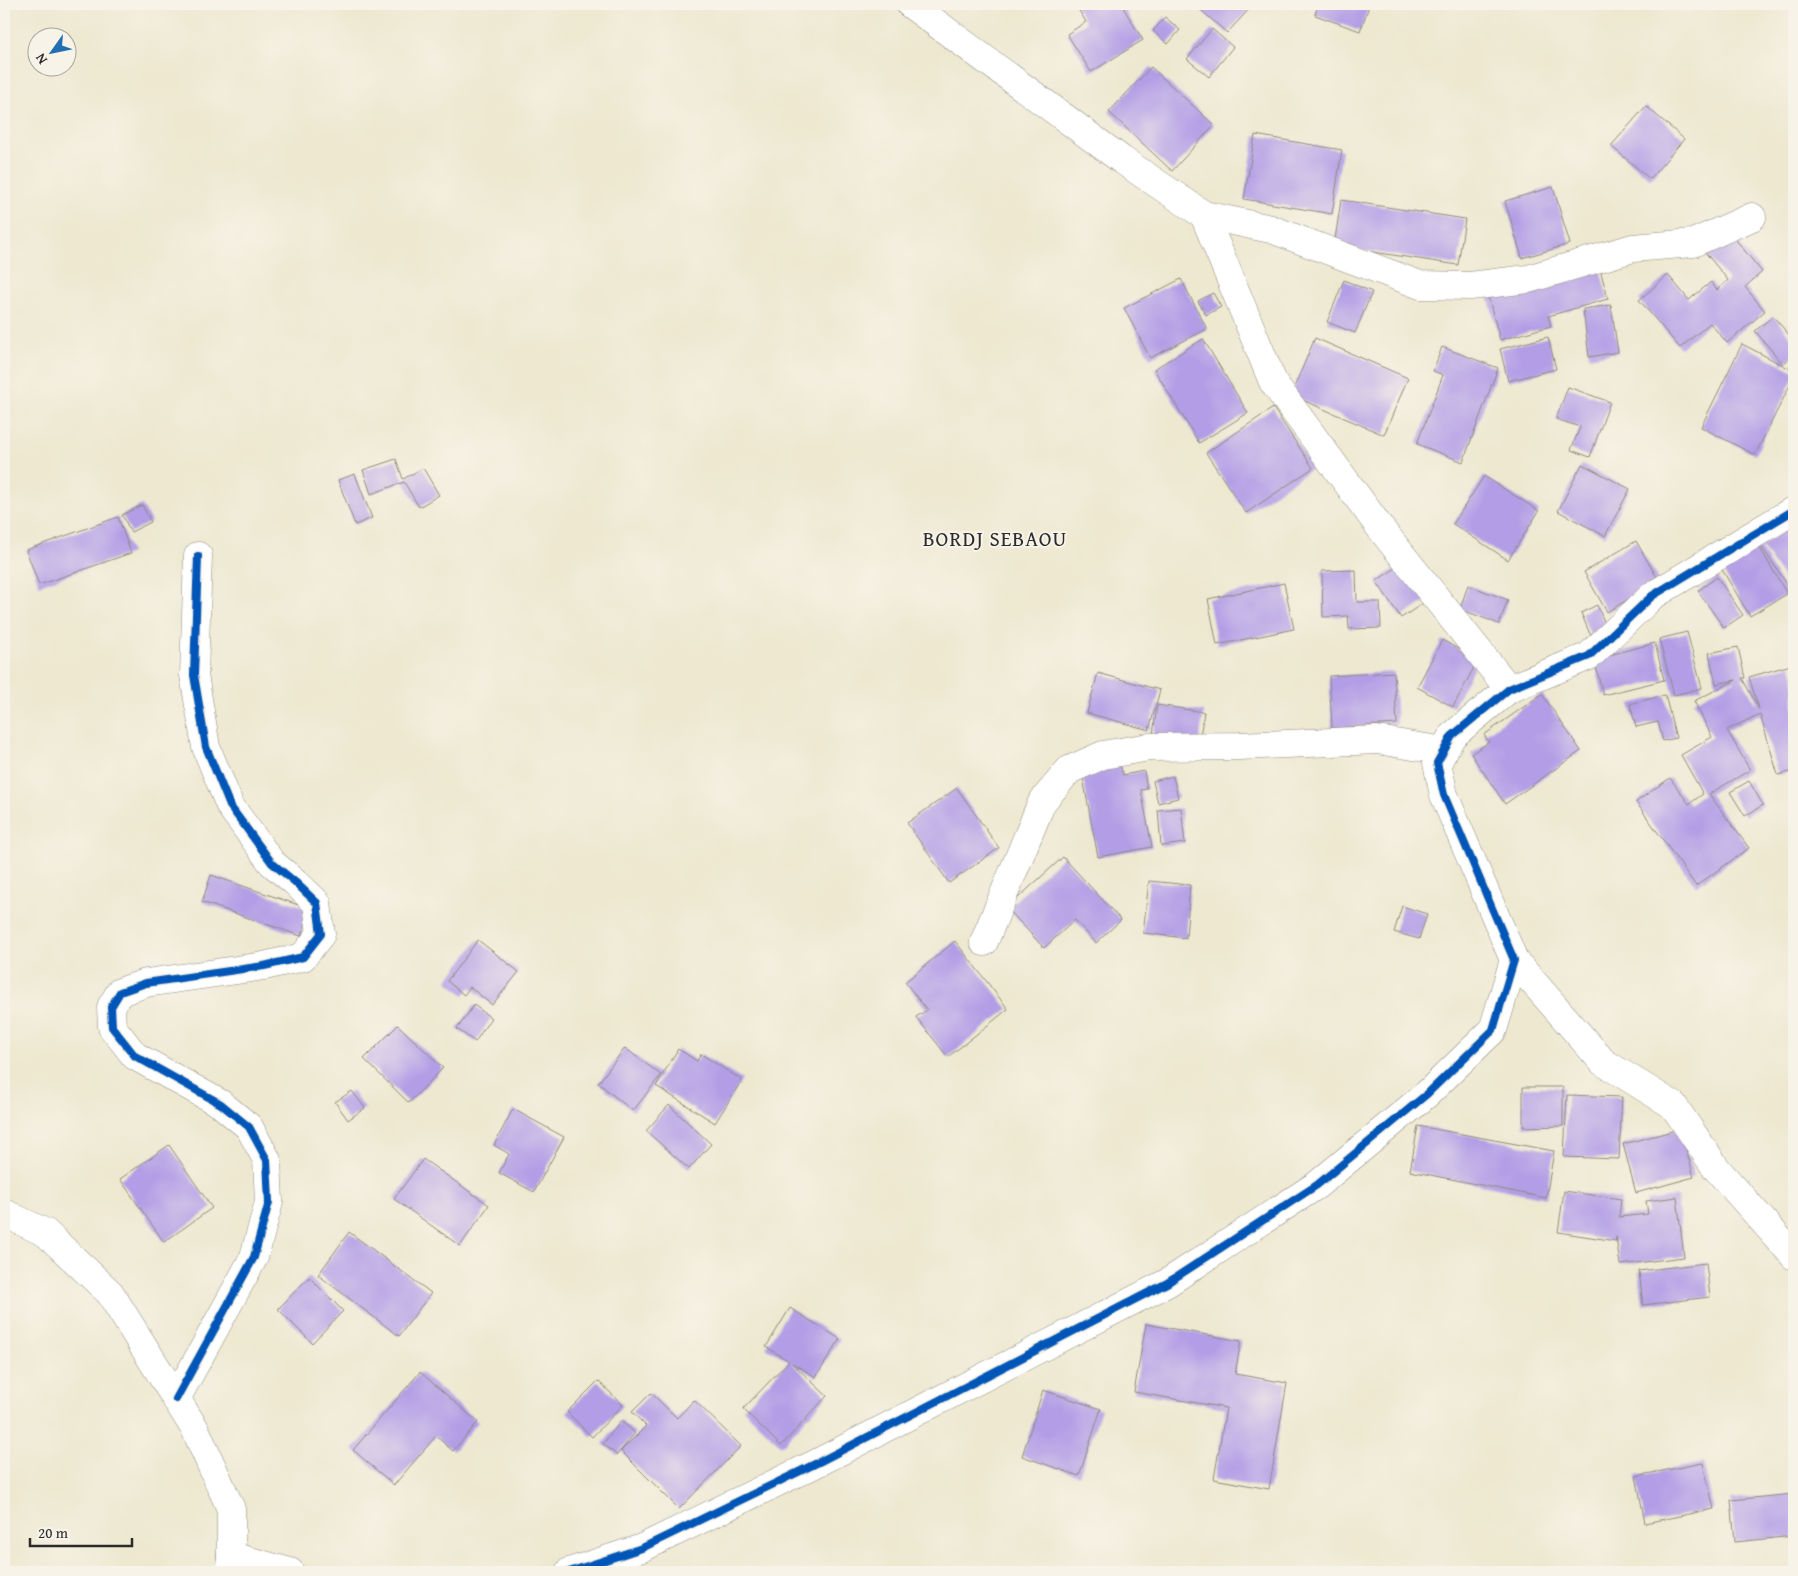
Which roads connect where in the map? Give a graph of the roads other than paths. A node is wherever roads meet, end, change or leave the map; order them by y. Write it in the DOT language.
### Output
graph roads {
  1 [pos="910,4"];
  2 [pos="1204,215"];
  3 [pos="1752,217"];
  4 [pos="1794,510"];
  5 [pos="198,556"];
  6 [pos="1509,690"];
  7 [pos="1444,751"];
  8 [pos="984,942"];
  9 [pos="1514,960"];
  10 [pos="4,1213"];
  11 [pos="1794,1256"];
  12 [pos="176,1399"];
  13 [pos="231,1564"];
  14 [pos="290,1572"];
  15 [pos="568,1572"];
  1 -- 2 [label="street"];
  2 -- 3 [label="street"];
  2 -- 6 [label="street"];
  4 -- 6 [label="street"];
  5 -- 12 [label="street"];
  6 -- 7 [label="street"];
  7 -- 8 [label="street"];
  7 -- 9 [label="street"];
  9 -- 11 [label="street"];
  9 -- 15 [label="street"];
  10 -- 12 [label="street"];
  12 -- 13 [label="street"];
  13 -- 14 [label="street"];
}
